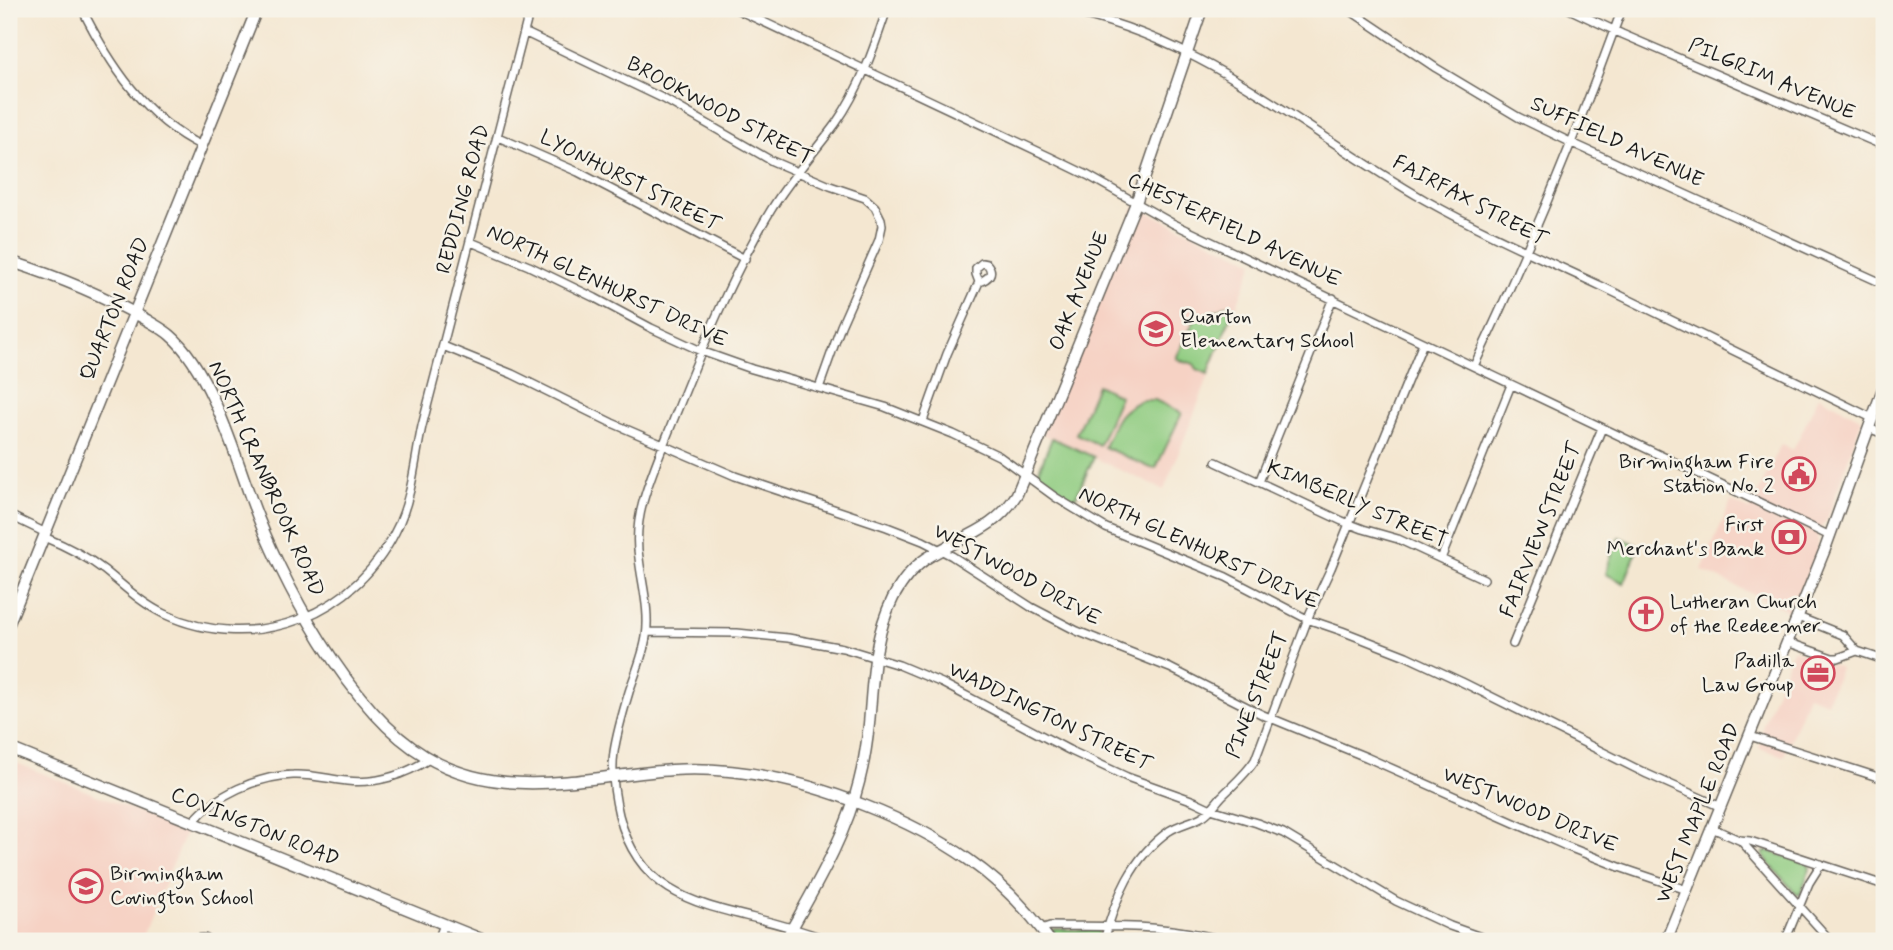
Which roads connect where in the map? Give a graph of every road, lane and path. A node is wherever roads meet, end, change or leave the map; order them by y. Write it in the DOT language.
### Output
graph roads {
  1 [pos="82,9"];
  2 [pos="257,9"];
  3 [pos="530,9"];
  4 [pos="736,9"];
  5 [pos="887,9"];
  6 [pos="1057,9"];
  7 [pos="1202,9"];
  8 [pos="1348,9"];
  9 [pos="1569,9"];
  10 [pos="1622,9"];
  11 [pos="1878,9"];
  12 [pos="1884,11"];
  13 [pos="1614,31"];
  14 [pos="524,32"];
  15 [pos="1187,52"];
  16 [pos="865,70"];
  17 [pos="498,137"];
  18 [pos="1572,142"];
  19 [pos="202,146"];
  20 [pos="1884,146"];
  21 [pos="797,173"];
  22 [pos="1136,204"];
  23 [pos="471,242"];
  24 [pos="1525,252"];
  25 [pos="745,259"];
  26 [pos="9,261"];
  27 [pos="979,282"];
  28 [pos="1884,284"];
  29 [pos="1333,299"];
  30 [pos="134,313"];
  31 [pos="1423,343"];
  32 [pos="443,346"];
  33 [pos="701,351"];
  34 [pos="1474,366"];
  35 [pos="1511,385"];
  36 [pos="1884,386"];
  37 [pos="819,388"];
  38 [pos="923,421"];
  39 [pos="1870,423"];
  40 [pos="1602,428"];
  41 [pos="1884,434"];
  42 [pos="663,446"];
  43 [pos="1216,462"];
  44 [pos="1025,475"];
  45 [pos="1259,481"];
  46 [pos="9,515"];
  47 [pos="1349,524"];
  48 [pos="45,535"];
  49 [pos="1830,536"];
  50 [pos="941,551"];
  51 [pos="1441,559"];
  52 [pos="1484,579"];
  53 [pos="308,617"];
  54 [pos="1798,617"];
  55 [pos="1307,619"];
  56 [pos="9,623"];
  57 [pos="647,632"];
  58 [pos="1787,642"];
  59 [pos="1513,645"];
  60 [pos="1857,651"];
  61 [pos="874,657"];
  62 [pos="1884,660"];
  63 [pos="1270,718"];
  64 [pos="1750,736"];
  65 [pos="9,748"];
  66 [pos="429,759"];
  67 [pos="613,776"];
  68 [pos="1884,779"];
  69 [pos="854,801"];
  70 [pos="1721,807"];
  71 [pos="1210,809"];
  72 [pos="193,822"];
  73 [pos="1712,828"];
  74 [pos="1739,840"];
  75 [pos="1821,864"];
  76 [pos="1884,885"];
  77 [pos="1687,890"];
  78 [pos="1799,907"];
  79 [pos="444,924"];
  80 [pos="1108,927"];
  81 [pos="792,928"];
  82 [pos="1041,929"];
  83 [pos="195,941"];
  84 [pos="209,941"];
  85 [pos="438,941"];
  86 [pos="486,941"];
  87 [pos="785,941"];
  88 [pos="831,941"];
  89 [pos="1050,941"];
  90 [pos="1104,941"];
  91 [pos="1225,941"];
  92 [pos="1492,941"];
  93 [pos="1666,941"];
  94 [pos="1785,941"];
  95 [pos="1831,941"];
  1 -- 19 [label="street"];
  2 -- 19 [label="street, QUARTON ROAD"];
  3 -- 14 [label="street, REDDING ROAD"];
  4 -- 16 [label="street, CHESTERFIELD AVENUE"];
  5 -- 16 [label="street"];
  6 -- 15 [label="street, FAIRFAX STREET"];
  7 -- 15 [label="street, OAK AVENUE"];
  8 -- 18 [label="street, SUFFIELD AVENUE"];
  9 -- 13 [label="street, PILGRIM AVENUE"];
  10 -- 13 [label="street"];
  11 -- 12 [label="street"];
  13 -- 18 [label="street"];
  13 -- 20 [label="street, PILGRIM AVENUE"];
  14 -- 17 [label="street, REDDING ROAD"];
  14 -- 21 [label="street, BROOKWOOD STREET"];
  15 -- 22 [label="street, OAK AVENUE"];
  15 -- 24 [label="street, FAIRFAX STREET"];
  16 -- 21 [label="street"];
  16 -- 22 [label="street, CHESTERFIELD AVENUE"];
  17 -- 23 [label="street, REDDING ROAD"];
  17 -- 25 [label="street, LYONHURST STREET"];
  18 -- 24 [label="street"];
  18 -- 28 [label="street, SUFFIELD AVENUE"];
  19 -- 30 [label="street, QUARTON ROAD"];
  21 -- 25 [label="street"];
  21 -- 37 [label="street, BROOKWOOD STREET"];
  22 -- 29 [label="street, CHESTERFIELD AVENUE"];
  22 -- 44 [label="street, OAK AVENUE"];
  23 -- 32 [label="street, REDDING ROAD"];
  23 -- 33 [label="street, NORTH GLENHURST DRIVE"];
  24 -- 34 [label="street"];
  24 -- 39 [label="street, FAIRFAX STREET"];
  25 -- 33 [label="street"];
  26 -- 30 [label="street, NORTH CRANBROOK ROAD"];
  27 -- 38 [label="street"];
  29 -- 31 [label="street, CHESTERFIELD AVENUE"];
  29 -- 45 [label="street"];
  30 -- 48 [label="street, QUARTON ROAD"];
  30 -- 53 [label="street, NORTH CRANBROOK ROAD"];
  31 -- 34 [label="street, CHESTERFIELD AVENUE"];
  31 -- 47 [label="street, PINE STREET"];
  32 -- 42 [label="street, WESTWOOD DRIVE"];
  32 -- 53 [label="street, REDDING ROAD"];
  33 -- 37 [label="street, NORTH GLENHURST DRIVE"];
  33 -- 42 [label="street"];
  34 -- 35 [label="street, CHESTERFIELD AVENUE"];
  35 -- 40 [label="street, CHESTERFIELD AVENUE"];
  35 -- 51 [label="street"];
  36 -- 39 [label="street, WEST MAPLE ROAD"];
  37 -- 38 [label="street, NORTH GLENHURST DRIVE"];
  38 -- 44 [label="street, NORTH GLENHURST DRIVE"];
  39 -- 41 [label="street, FAIRFAX STREET"];
  39 -- 49 [label="street, WEST MAPLE ROAD"];
  40 -- 49 [label="street, CHESTERFIELD AVENUE"];
  40 -- 59 [label="street, FAIRVIEW STREET"];
  42 -- 50 [label="street, WESTWOOD DRIVE"];
  42 -- 57 [label="street"];
  43 -- 45 [label="street, KIMBERLY STREET"];
  44 -- 50 [label="street, OAK AVENUE"];
  44 -- 55 [label="street, NORTH GLENHURST DRIVE"];
  45 -- 47 [label="street, KIMBERLY STREET"];
  46 -- 48 [label="street, REDDING ROAD"];
  47 -- 51 [label="street, KIMBERLY STREET"];
  47 -- 55 [label="street, PINE STREET"];
  48 -- 53 [label="street, REDDING ROAD"];
  48 -- 56 [label="street, QUARTON ROAD"];
  49 -- 54 [label="street, WEST MAPLE ROAD"];
  50 -- 61 [label="street, OAK AVENUE"];
  50 -- 63 [label="street, WESTWOOD DRIVE"];
  51 -- 52 [label="street, KIMBERLY STREET"];
  53 -- 66 [label="street, NORTH CRANBROOK ROAD"];
  54 -- 58 [label="street, WEST MAPLE ROAD"];
  54 -- 60 [label="street"];
  55 -- 63 [label="street, PINE STREET"];
  55 -- 70 [label="street, NORTH GLENHURST DRIVE"];
  57 -- 61 [label="street, WADDINGTON STREET"];
  57 -- 67 [label="street"];
  58 -- 60 [label="street"];
  58 -- 64 [label="street, WEST MAPLE ROAD"];
  60 -- 62 [label="street"];
  61 -- 69 [label="street, OAK AVENUE"];
  61 -- 71 [label="street, WADDINGTON STREET"];
  63 -- 71 [label="street, PINE STREET"];
  63 -- 77 [label="street, WESTWOOD DRIVE"];
  64 -- 68 [label="street"];
  64 -- 70 [label="street, WEST MAPLE ROAD"];
  65 -- 72 [label="street, COVINGTON ROAD"];
  66 -- 67 [label="street, NORTH CRANBROOK ROAD"];
  66 -- 72 [label="street"];
  67 -- 69 [label="street, NORTH CRANBROOK ROAD"];
  67 -- 81 [label="street"];
  69 -- 81 [label="street, OAK AVENUE"];
  69 -- 82 [label="street, NORTH CRANBROOK ROAD"];
  70 -- 73 [label="street, WEST MAPLE ROAD"];
  71 -- 80 [label="street, PINE STREET"];
  71 -- 92 [label="street, WADDINGTON STREET"];
  72 -- 79 [label="street, COVINGTON ROAD"];
  73 -- 74 [label="street"];
  73 -- 77 [label="street, WEST MAPLE ROAD"];
  74 -- 75 [label="street"];
  74 -- 78 [label="street"];
  75 -- 76 [label="street"];
  75 -- 78 [label="street"];
  77 -- 93 [label="street, WEST MAPLE ROAD"];
  78 -- 94 [label="street"];
  78 -- 95 [label="street"];
  79 -- 85 [label="street"];
  79 -- 86 [label="street, COVINGTON ROAD"];
  80 -- 82 [label="street"];
  80 -- 90 [label="street, PINE STREET"];
  80 -- 91 [label="street"];
  81 -- 87 [label="street, OAK AVENUE"];
  81 -- 88 [label="street"];
  82 -- 89 [label="street, NORTH CRANBROOK ROAD"];
  83 -- 84 [label="street"];
}
